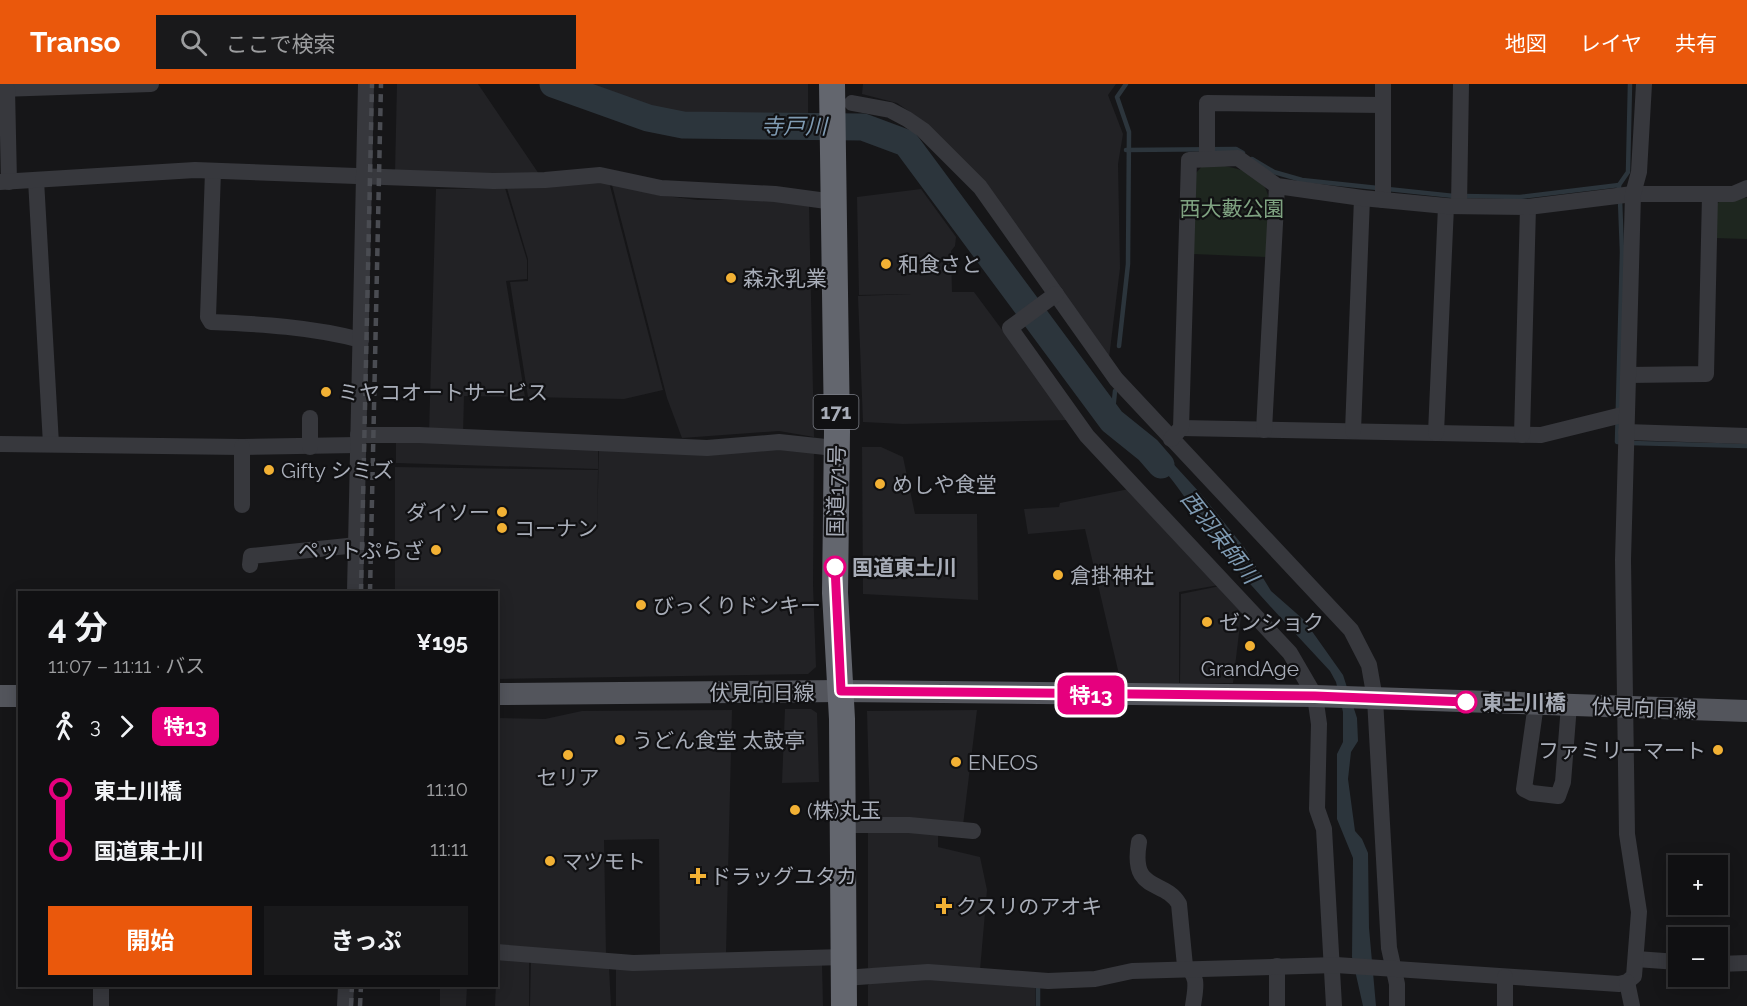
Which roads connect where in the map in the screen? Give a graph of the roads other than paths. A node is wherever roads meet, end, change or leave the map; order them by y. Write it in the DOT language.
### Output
graph roads {
  1 [pos="151,84"];
  2 [pos="366,84"];
  3 [pos="832,84"];
  4 [pos="1383,84"];
  5 [pos="1461,84"];
  6 [pos="1644,84"];
  7 [pos="3,89"];
  8 [pos="1383,105"];
  9 [pos="839,117"];
  10 [pos="1207,159"];
  11 [pos="213,171"];
  12 [pos="364,175"];
  13 [pos="36,180"];
  14 [pos="4,182"];
  15 [pos="1277,186"];
  16 [pos="1747,188"];
  17 [pos="1622,195"];
  18 [pos="1710,195"];
  19 [pos="1362,198"];
  20 [pos="1383,200"];
  21 [pos="834,202"];
  22 [pos="1452,206"];
  23 [pos="1528,207"];
  24 [pos="1056,294"];
  25 [pos="361,340"];
  26 [pos="1628,375"];
  27 [pos="1626,414"];
  28 [pos="310,418"];
  29 [pos="1264,430"];
  30 [pos="1353,431"];
  31 [pos="1626,432"];
  32 [pos="1436,433"];
  33 [pos="1176,434"];
  34 [pos="1522,435"];
  35 [pos="1747,436"];
  36 [pos="358,440"];
  37 [pos="0,444"];
  38 [pos="51,444"];
  39 [pos="242,447"];
  40 [pos="310,447"];
  41 [pos="836,448"];
  42 [pos="242,505"];
  43 [pos="357,545"];
  44 [pos="250,565"];
  45 [pos="356,591"];
  46 [pos="841,691"];
  47 [pos="498,694"];
  48 [pos="0,696"];
  49 [pos="18,696"];
  50 [pos="1315,696"];
  51 [pos="1375,699"];
  52 [pos="1536,704"];
  53 [pos="1569,705"];
  54 [pos="1626,707"];
  55 [pos="1747,711"];
  56 [pos="843,825"];
  57 [pos="973,831"];
  58 [pos="1139,842"];
  59 [pos="498,952"];
  60 [pos="1636,959"];
  61 [pos="1668,961"];
  62 [pos="1747,963"];
  63 [pos="1728,964"];
  64 [pos="1334,965"];
  65 [pos="1277,966"];
  66 [pos="1390,967"];
  67 [pos="844,968"];
  68 [pos="1192,970"];
  69 [pos="1505,977"];
  70 [pos="1627,982"];
  71 [pos="101,987"];
  72 [pos="346,987"];
  73 [pos="101,1006"];
  74 [pos="345,1006"];
  75 [pos="844,1006"];
  76 [pos="1193,1006"];
  77 [pos="1277,1006"];
  78 [pos="1334,1006"];
  79 [pos="1397,1006"];
  80 [pos="1505,1006"];
  81 [pos="1632,1006"];
  1 -- 7 [label="street"];
  2 -- 12 [label="street"];
  3 -- 9 [label="highway, 国道171号 / 171"];
  4 -- 8 [label="street"];
  5 -- 22 [label="street"];
  6 -- 17 [label="street"];
  7 -- 14 [label="street"];
  8 -- 10 [label="street"];
  8 -- 20 [label="street"];
  9 -- 21 [label="highway, 国道171号 / 171"];
  9 -- 24 [label="street"];
  10 -- 15 [label="street"];
  10 -- 33 [label="street"];
  11 -- 12 [label="street"];
  11 -- 13 [label="street"];
  11 -- 25 [label="street"];
  12 -- 21 [label="street"];
  12 -- 25 [label="street"];
  13 -- 14 [label="street"];
  13 -- 38 [label="street"];
  15 -- 19 [label="street"];
  15 -- 29 [label="street"];
  16 -- 18 [label="street"];
  17 -- 18 [label="street"];
  17 -- 23 [label="street"];
  17 -- 26 [label="street"];
  18 -- 26 [label="street"];
  19 -- 20 [label="street"];
  19 -- 30 [label="street"];
  20 -- 22 [label="street"];
  21 -- 41 [label="highway, 国道171号 / 171"];
  22 -- 23 [label="street"];
  22 -- 32 [label="street"];
  23 -- 34 [label="street"];
  24 -- 33 [label="street"];
  24 -- 50 [label="street"];
  25 -- 36 [label="street"];
  26 -- 27 [label="street"];
  27 -- 31 [label="street"];
  27 -- 34 [label="street"];
  28 -- 40 [label="street"];
  29 -- 30 [label="street"];
  29 -- 33 [label="street"];
  30 -- 32 [label="street"];
  31 -- 35 [label="street"];
  31 -- 54 [label="street"];
  32 -- 34 [label="street"];
  33 -- 51 [label="street"];
  36 -- 40 [label="street"];
  36 -- 41 [label="street"];
  36 -- 43 [label="street"];
  37 -- 38 [label="street"];
  38 -- 39 [label="street"];
  39 -- 40 [label="street"];
  39 -- 42 [label="street"];
  41 -- 46 [label="highway, 国道171号 / 171"];
  43 -- 44 [label="street"];
  43 -- 45 [label="street"];
  46 -- 47 [label="main road, 伏見向日線"];
  46 -- 50 [label="main road, 伏見向日線"];
  46 -- 56 [label="highway, 国道171号 / 171"];
  48 -- 49 [label="main road"];
  50 -- 51 [label="main road, 伏見向日線"];
  50 -- 64 [label="street"];
  51 -- 52 [label="main road, 伏見向日線"];
  51 -- 66 [label="street"];
  52 -- 53 [label="main road, 伏見向日線"];
  52 -- 53 [label="street"];
  53 -- 54 [label="main road, 伏見向日線"];
  54 -- 55 [label="main road, 伏見向日線"];
  54 -- 60 [label="street"];
  56 -- 57 [label="street"];
  56 -- 67 [label="highway, 国道171号 / 171"];
  58 -- 68 [label="street"];
  59 -- 67 [label="street"];
  60 -- 61 [label="street"];
  60 -- 70 [label="street"];
  62 -- 63 [label="street"];
  64 -- 65 [label="street"];
  64 -- 66 [label="street"];
  64 -- 78 [label="street"];
  65 -- 68 [label="street"];
  65 -- 77 [label="street"];
  66 -- 69 [label="street"];
  66 -- 79 [label="street"];
  67 -- 68 [label="street"];
  67 -- 75 [label="highway, 国道171号 / 171"];
  68 -- 76 [label="street"];
  69 -- 70 [label="street"];
  69 -- 80 [label="street"];
  70 -- 81 [label="street"];
  71 -- 73 [label="street"];
  72 -- 74 [label="street"];
}
